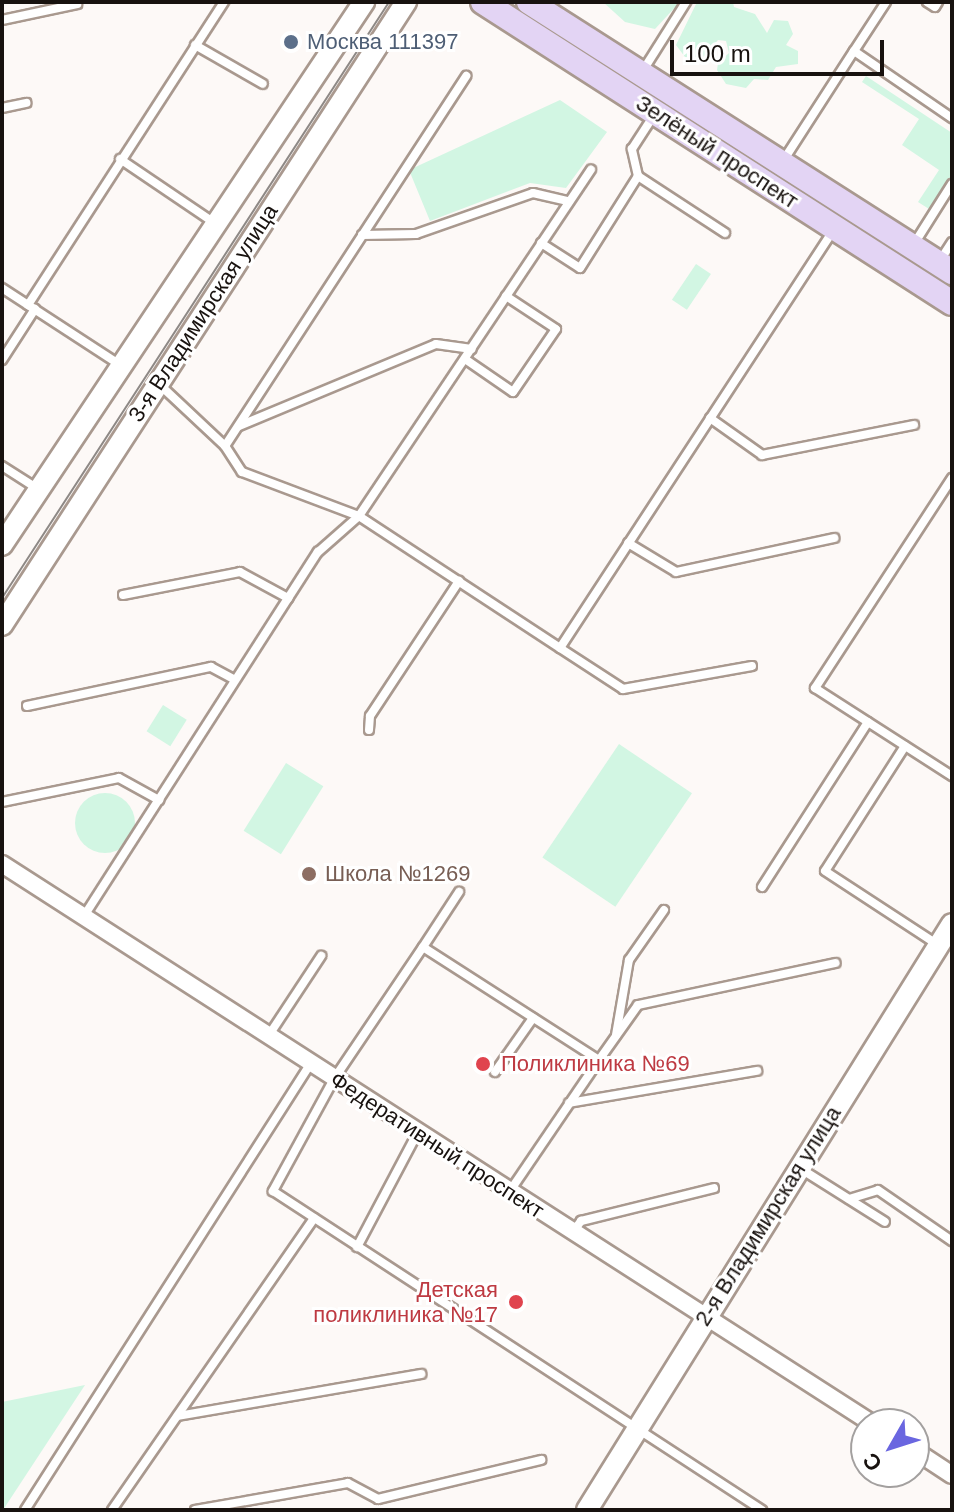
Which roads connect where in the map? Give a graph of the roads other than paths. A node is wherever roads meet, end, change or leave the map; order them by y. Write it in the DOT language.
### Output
graph roads {
  1 [pos="224,2"];
  2 [pos="364,2"];
  3 [pos="406,2"];
  4 [pos="483,2"];
  5 [pos="529,2"];
  6 [pos="686,2"];
  7 [pos="886,2"];
  8 [pos="927,2"];
  9 [pos="938,2"];
  10 [pos="77,4"];
  11 [pos="2,20"];
  12 [pos="195,45"];
  13 [pos="854,51"];
  14 [pos="642,72"];
  15 [pos="466,76"];
  16 [pos="263,84"];
  17 [pos="26,103"];
  18 [pos="2,108"];
  19 [pos="655,112"];
  20 [pos="952,118"];
  21 [pos="120,159"];
  22 [pos="782,161"];
  23 [pos="591,169"];
  24 [pos="638,176"];
  25 [pos="952,184"];
  26 [pos="569,201"];
  27 [pos="213,222"];
  28 [pos="835,228"];
  29 [pos="725,233"];
  30 [pos="362,235"];
  31 [pos="952,242"];
  32 [pos="541,243"];
  33 [pos="912,246"];
  34 [pos="945,268"];
  35 [pos="2,288"];
  36 [pos="506,296"];
  37 [pos="952,303"];
  38 [pos="31,307"];
  39 [pos="472,349"];
  40 [pos="465,359"];
  41 [pos="2,360"];
  42 [pos="120,365"];
  43 [pos="157,382"];
  44 [pos="710,418"];
  45 [pos="914,425"];
  46 [pos="238,426"];
  47 [pos="225,446"];
  48 [pos="2,466"];
  49 [pos="952,478"];
  50 [pos="39,489"];
  51 [pos="359,516"];
  52 [pos="834,538"];
  53 [pos="628,543"];
  54 [pos="2,545"];
  55 [pos="459,581"];
  56 [pos="123,595"];
  57 [pos="288,598"];
  58 [pos="2,625"];
  59 [pos="560,648"];
  60 [pos="752,666"];
  61 [pos="235,680"];
  62 [pos="27,706"];
  63 [pos="868,722"];
  64 [pos="369,730"];
  65 [pos="905,746"];
  66 [pos="952,776"];
  67 [pos="159,800"];
  68 [pos="2,802"];
  69 [pos="3,868"];
  70 [pos="762,887"];
  71 [pos="459,892"];
  72 [pos="664,910"];
  73 [pos="84,916"];
  74 [pos="952,924"];
  75 [pos="939,945"];
  76 [pos="423,947"];
  77 [pos="321,956"];
  78 [pos="836,963"];
  79 [pos="533,1018"];
  80 [pos="616,1035"];
  81 [pos="268,1036"];
  82 [pos="599,1060"];
  83 [pos="311,1063"];
  84 [pos="757,1071"];
  85 [pos="495,1072"];
  86 [pos="334,1079"];
  87 [pos="569,1103"];
  88 [pos="418,1132"];
  89 [pos="799,1167"];
  90 [pos="714,1188"];
  91 [pos="510,1192"];
  92 [pos="849,1199"];
  93 [pos="314,1218"];
  94 [pos="885,1222"];
  95 [pos="573,1232"];
  96 [pos="952,1241"];
  97 [pos="357,1247"];
  98 [pos="705,1317"];
  99 [pos="421,1374"];
  100 [pos="850,1409"];
  101 [pos="178,1416"];
  102 [pos="635,1432"];
  103 [pos="541,1460"];
  104 [pos="930,1461"];
  105 [pos="952,1475"];
  106 [pos="25,1510"];
  107 [pos="112,1510"];
  108 [pos="195,1510"];
  109 [pos="587,1510"];
  110 [pos="762,1510"];
  1 -- 12 [label="lane"];
  2 -- 27 [label="street, 3-я Владимирская улица"];
  3 -- 43 [label="street, 3-я Владимирская улица"];
  4 -- 19 [label="main road, Зелёный проспект"];
  5 -- 14 [label="main road, Зелёный проспект"];
  6 -- 14 [label="lane"];
  7 -- 13 [label="lane"];
  8 -- 9 [label="lane"];
  10 -- 11 [label="lane"];
  12 -- 16 [label="lane"];
  12 -- 21 [label="lane"];
  13 -- 20 [label="lane"];
  13 -- 22 [label="lane"];
  14 -- 22 [label="main road, Зелёный проспект"];
  15 -- 30 [label="lane"];
  17 -- 18 [label="lane"];
  19 -- 24 [label="lane"];
  19 -- 28 [label="main road, Зелёный проспект"];
  21 -- 27 [label="lane"];
  21 -- 38 [label="lane"];
  22 -- 33 [label="main road, Зелёный проспект"];
  23 -- 26 [label="lane"];
  24 -- 29 [label="lane"];
  24 -- 32 [label="lane"];
  25 -- 33 [label="lane"];
  26 -- 30 [label="lane"];
  26 -- 32 [label="lane"];
  27 -- 42 [label="street, 3-я Владимирская улица"];
  28 -- 37 [label="main road, Зелёный проспект"];
  28 -- 44 [label="lane"];
  30 -- 46 [label="lane"];
  31 -- 34 [label="lane"];
  32 -- 36 [label="lane"];
  33 -- 34 [label="main road, Зелёный проспект"];
  35 -- 38 [label="lane"];
  36 -- 39 [label="lane"];
  36 -- 40 [label="lane"];
  38 -- 41 [label="lane"];
  38 -- 42 [label="lane"];
  39 -- 40 [label="lane"];
  39 -- 46 [label="lane"];
  40 -- 51 [label="lane"];
  42 -- 50 [label="street, 3-я Владимирская улица"];
  43 -- 47 [label="lane"];
  43 -- 58 [label="street, 3-я Владимирская улица"];
  44 -- 45 [label="lane"];
  44 -- 53 [label="lane"];
  46 -- 47 [label="lane"];
  47 -- 51 [label="lane"];
  48 -- 50 [label="lane"];
  49 -- 63 [label="lane"];
  50 -- 54 [label="street, 3-я Владимирская улица"];
  51 -- 55 [label="lane"];
  51 -- 57 [label="lane"];
  52 -- 53 [label="lane"];
  53 -- 59 [label="lane"];
  55 -- 59 [label="lane"];
  55 -- 64 [label="lane"];
  56 -- 57 [label="lane"];
  57 -- 61 [label="lane"];
  59 -- 60 [label="lane"];
  61 -- 62 [label="lane"];
  61 -- 67 [label="lane"];
  63 -- 65 [label="lane"];
  63 -- 70 [label="lane"];
  65 -- 66 [label="lane"];
  65 -- 75 [label="lane"];
  67 -- 68 [label="lane"];
  67 -- 73 [label="lane"];
  69 -- 73 [label="street, Федеративный проспект"];
  71 -- 76 [label="lane"];
  72 -- 80 [label="lane"];
  73 -- 81 [label="street, Федеративный проспект"];
  74 -- 75 [label="street, 2-я Владимирская улица"];
  75 -- 89 [label="street, 2-я Владимирская улица"];
  76 -- 79 [label="lane"];
  76 -- 86 [label="lane"];
  77 -- 81 [label="lane"];
  78 -- 80 [label="lane"];
  79 -- 82 [label="lane"];
  79 -- 85 [label="lane"];
  80 -- 82 [label="lane"];
  81 -- 83 [label="street, Федеративный проспект"];
  82 -- 87 [label="lane"];
  83 -- 86 [label="street, Федеративный проспект"];
  83 -- 106 [label="lane"];
  84 -- 87 [label="lane"];
  86 -- 88 [label="street, Федеративный проспект"];
  86 -- 93 [label="lane"];
  87 -- 91 [label="lane"];
  88 -- 91 [label="street, Федеративный проспект"];
  88 -- 97 [label="lane"];
  89 -- 92 [label="lane"];
  89 -- 98 [label="street, 2-я Владимирская улица"];
  90 -- 95 [label="lane"];
  91 -- 95 [label="street, Федеративный проспект"];
  92 -- 94 [label="lane"];
  92 -- 96 [label="lane"];
  93 -- 97 [label="lane"];
  93 -- 101 [label="lane"];
  95 -- 98 [label="street, Федеративный проспект"];
  97 -- 102 [label="lane"];
  98 -- 100 [label="street, Федеративный проспект"];
  98 -- 102 [label="street, 2-я Владимирская улица"];
  99 -- 101 [label="lane"];
  101 -- 107 [label="lane"];
  102 -- 109 [label="street, 2-я Владимирская улица"];
  102 -- 110 [label="lane"];
  103 -- 108 [label="lane"];
  104 -- 105 [label="street"];
}
